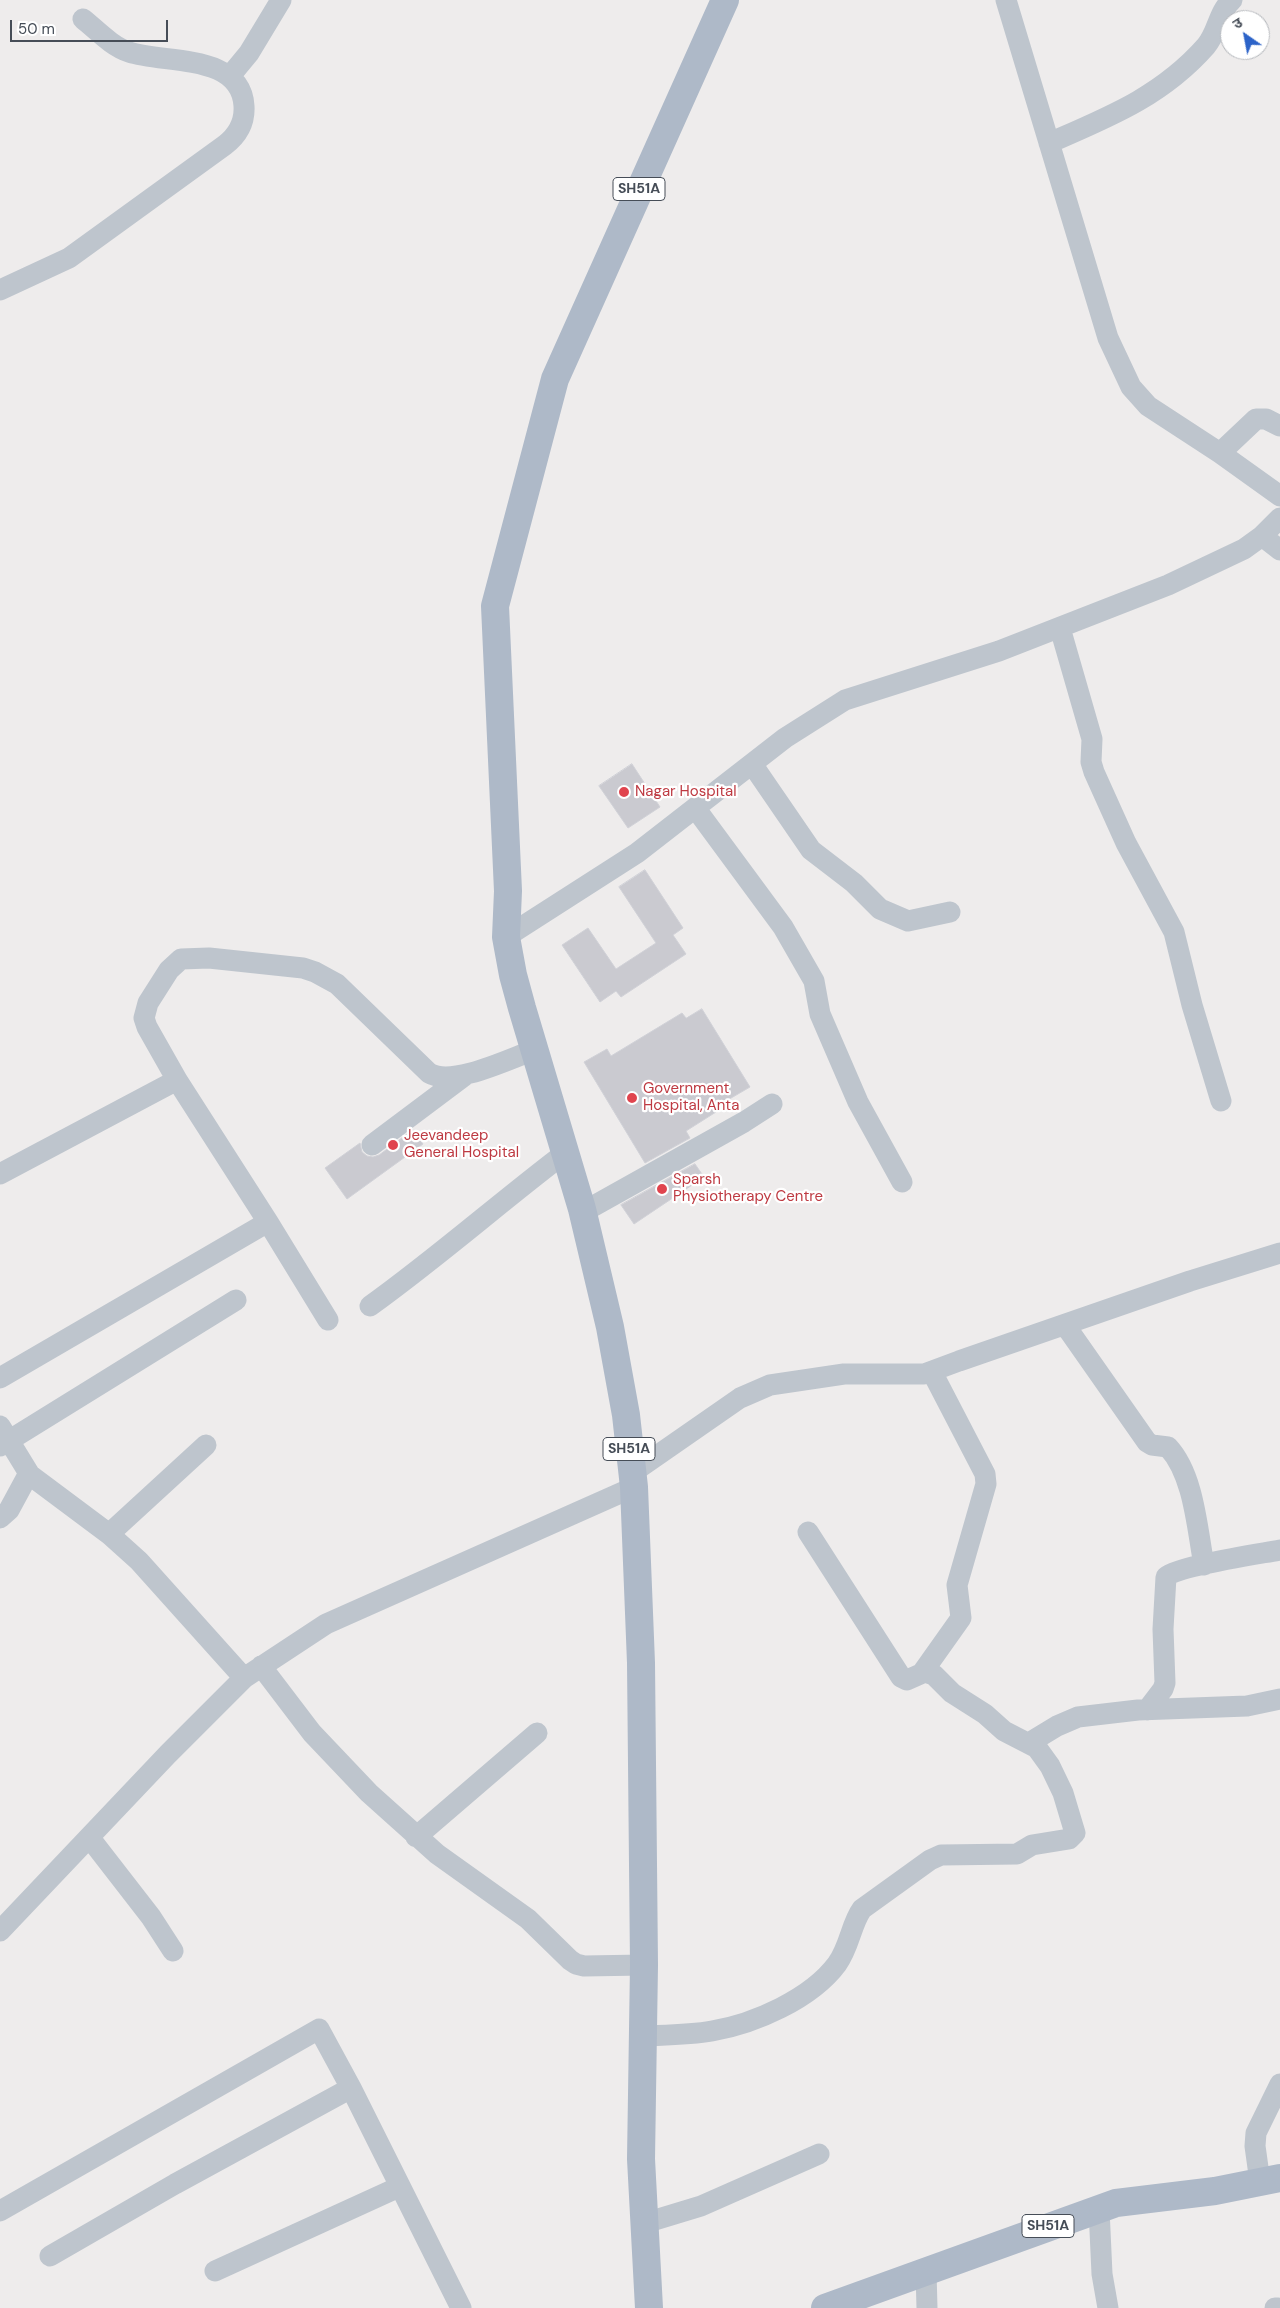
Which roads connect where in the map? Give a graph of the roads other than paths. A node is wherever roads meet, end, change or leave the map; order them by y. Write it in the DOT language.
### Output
graph roads {
  1 [pos="281,0"];
  2 [pos="1006,0"];
  3 [pos="1232,0"];
  4 [pos="718,2"];
  5 [pos="83,19"];
  6 [pos="230,76"];
  7 [pos="1049,143"];
  8 [pos="0,290"];
  9 [pos="1280,426"];
  10 [pos="1220,453"];
  11 [pos="1280,496"];
  12 [pos="1280,518"];
  13 [pos="1262,536"];
  14 [pos="1280,550"];
  15 [pos="1060,628"];
  16 [pos="752,764"];
  17 [pos="696,809"];
  18 [pos="950,912"];
  19 [pos="506,937"];
  20 [pos="534,1050"];
  21 [pos="465,1075"];
  22 [pos="177,1080"];
  23 [pos="1221,1101"];
  24 [pos="772,1104"];
  25 [pos="372,1145"];
  26 [pos="565,1153"];
  27 [pos="0,1174"];
  28 [pos="902,1182"];
  29 [pos="583,1212"];
  30 [pos="268,1222"];
  31 [pos="1280,1253"];
  32 [pos="236,1300"];
  33 [pos="370,1306"];
  34 [pos="328,1320"];
  35 [pos="1065,1325"];
  36 [pos="932,1372"];
  37 [pos="0,1378"];
  38 [pos="3,1438"];
  39 [pos="206,1444"];
  40 [pos="29,1473"];
  41 [pos="633,1480"];
  42 [pos="0,1518"];
  43 [pos="808,1532"];
  44 [pos="109,1534"];
  45 [pos="1280,1550"];
  46 [pos="1204,1565"];
  47 [pos="252,1672"];
  48 [pos="922,1673"];
  49 [pos="1280,1699"];
  50 [pos="1146,1710"];
  51 [pos="538,1733"];
  52 [pos="1029,1743"];
  53 [pos="89,1837"];
  54 [pos="416,1837"];
  55 [pos="0,1931"];
  56 [pos="174,1951"];
  57 [pos="644,1965"];
  58 [pos="643,2036"];
  59 [pos="1280,2084"];
  60 [pos="350,2088"];
  61 [pos="819,2154"];
  62 [pos="1270,2180"];
  63 [pos="399,2187"];
  64 [pos="1099,2209"];
  65 [pos="0,2211"];
  66 [pos="645,2222"];
  67 [pos="50,2256"];
  68 [pos="215,2271"];
  69 [pos="926,2271"];
  70 [pos="461,2308"];
  71 [pos="649,2308"];
  72 [pos="825,2308"];
  73 [pos="927,2308"];
  74 [pos="1108,2308"];
  1 -- 6 [label="street"];
  2 -- 7 [label="street"];
  3 -- 7 [label="street"];
  4 -- 19 [label="main road, SH51A"];
  5 -- 6 [label="street"];
  6 -- 8 [label="street"];
  7 -- 10 [label="street"];
  9 -- 10 [label="street"];
  10 -- 11 [label="street"];
  12 -- 13 [label="street"];
  13 -- 14 [label="street"];
  13 -- 15 [label="street"];
  15 -- 16 [label="street"];
  15 -- 23 [label="street"];
  16 -- 17 [label="street"];
  16 -- 18 [label="street"];
  17 -- 19 [label="street"];
  17 -- 28 [label="street"];
  19 -- 20 [label="main road, SH51A"];
  20 -- 21 [label="street"];
  20 -- 26 [label="main road, SH51A"];
  21 -- 22 [label="street"];
  21 -- 25 [label="street"];
  22 -- 27 [label="street"];
  22 -- 30 [label="street"];
  24 -- 29 [label="street"];
  26 -- 29 [label="main road, SH51A"];
  26 -- 33 [label="street"];
  29 -- 41 [label="main road, SH51A"];
  30 -- 34 [label="street"];
  30 -- 37 [label="street"];
  31 -- 35 [label="street"];
  32 -- 38 [label="street"];
  35 -- 36 [label="street"];
  35 -- 46 [label="street"];
  36 -- 41 [label="street"];
  36 -- 48 [label="street"];
  38 -- 40 [label="street"];
  39 -- 44 [label="street"];
  40 -- 42 [label="street"];
  40 -- 44 [label="street"];
  41 -- 47 [label="street"];
  41 -- 57 [label="main road, SH51A"];
  43 -- 48 [label="street"];
  44 -- 47 [label="street"];
  45 -- 46 [label="street"];
  46 -- 50 [label="street"];
  47 -- 53 [label="street"];
  47 -- 54 [label="street"];
  48 -- 52 [label="street"];
  49 -- 50 [label="street"];
  50 -- 52 [label="street"];
  51 -- 54 [label="street"];
  52 -- 58 [label="street"];
  53 -- 55 [label="street"];
  53 -- 56 [label="street"];
  54 -- 57 [label="street"];
  57 -- 58 [label="main road, SH51A"];
  58 -- 66 [label="main road, SH51A"];
  59 -- 62 [label="street"];
  60 -- 63 [label="street"];
  60 -- 65 [label="street"];
  60 -- 67 [label="street"];
  61 -- 66 [label="street"];
  62 -- 64 [label="main road, SH51A"];
  63 -- 68 [label="street"];
  63 -- 70 [label="street"];
  64 -- 69 [label="main road, SH51A"];
  64 -- 74 [label="street"];
  66 -- 71 [label="main road, SH51A"];
  69 -- 72 [label="main road, SH51A"];
  69 -- 73 [label="street"];
}
